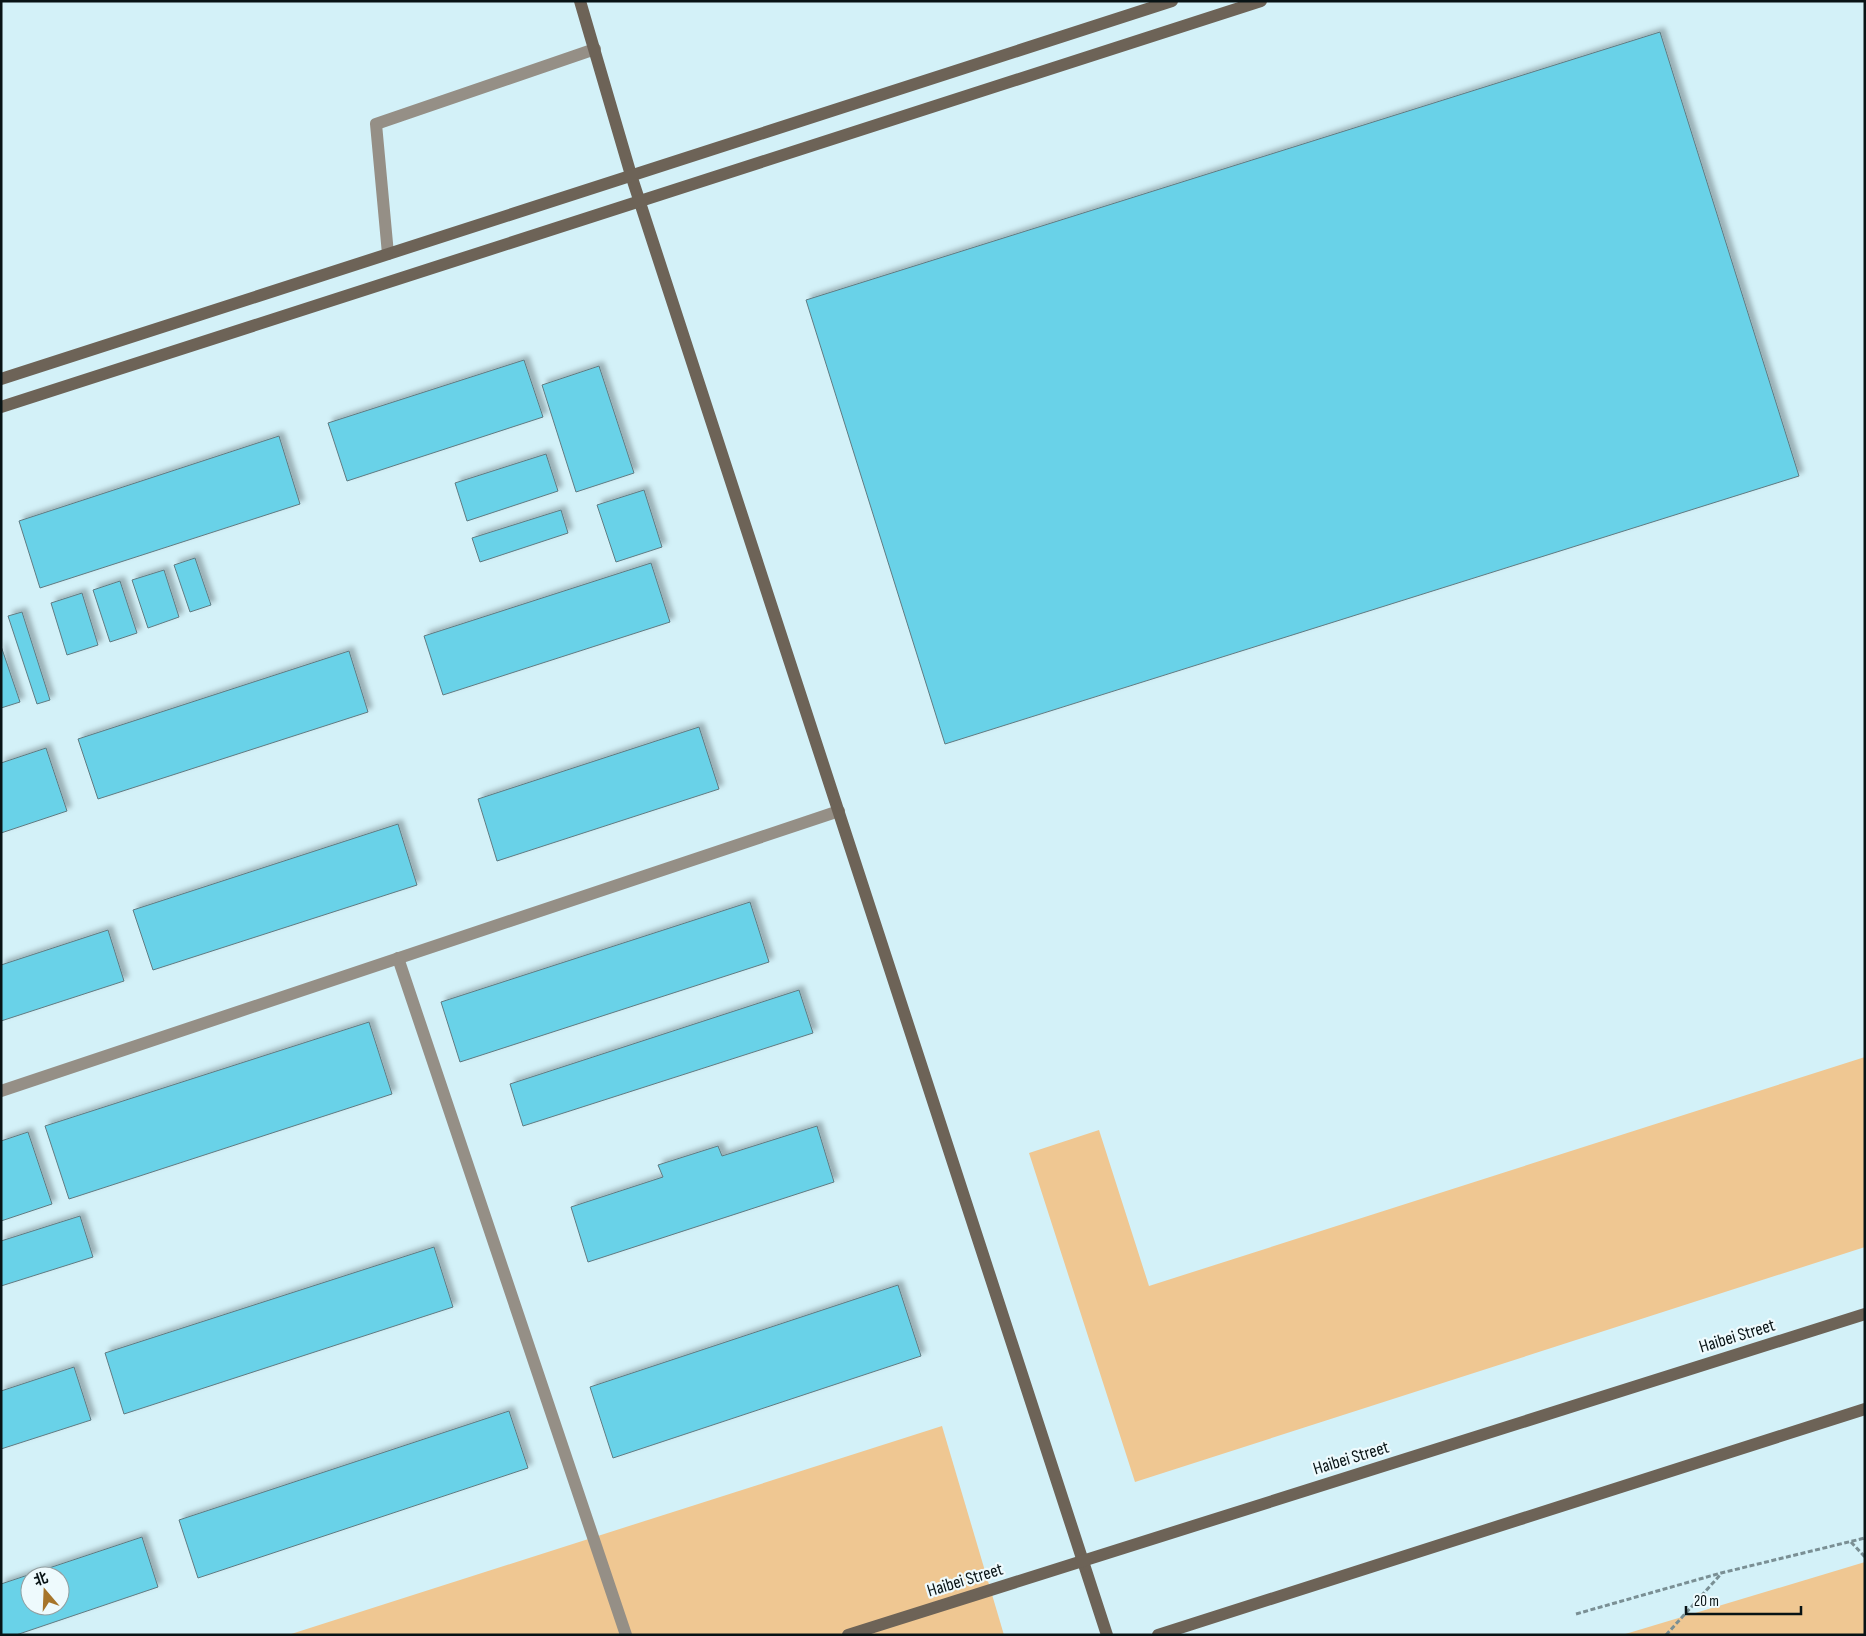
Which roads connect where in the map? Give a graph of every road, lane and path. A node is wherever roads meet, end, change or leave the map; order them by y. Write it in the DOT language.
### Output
graph roads {
  1 [pos="580,1"];
  2 [pos="1172,1"];
  3 [pos="1261,1"];
  4 [pos="595,49"];
  5 [pos="631,175"];
  6 [pos="640,201"];
  7 [pos="388,254"];
  8 [pos="1,379"];
  9 [pos="1,407"];
  10 [pos="840,811"];
  11 [pos="398,958"];
  12 [pos="1,1091"];
  13 [pos="1865,1314"];
  14 [pos="1865,1409"];
  15 [pos="1865,1538"];
  16 [pos="1851,1542"];
  17 [pos="1865,1557"];
  18 [pos="1082,1561"];
  19 [pos="1721,1573"];
  20 [pos="1576,1614"];
  21 [pos="626,1635"];
  22 [pos="848,1635"];
  23 [pos="1107,1635"];
  24 [pos="1158,1635"];
  25 [pos="1666,1635"];
  1 -- 4 [label="street"];
  2 -- 5 [label="street"];
  3 -- 6 [label="street"];
  4 -- 5 [label="street"];
  4 -- 7 [label="street"];
  5 -- 6 [label="street"];
  5 -- 7 [label="street"];
  6 -- 9 [label="street"];
  6 -- 10 [label="street"];
  7 -- 8 [label="street"];
  10 -- 11 [label="street"];
  10 -- 18 [label="street"];
  11 -- 12 [label="street"];
  11 -- 21 [label="street"];
  13 -- 18 [label="street, Haibei Street"];
  14 -- 24 [label="street"];
  15 -- 16 [label="path"];
  16 -- 17 [label="path"];
  16 -- 19 [label="path"];
  18 -- 22 [label="street, Haibei Street"];
  18 -- 23 [label="street"];
  19 -- 20 [label="path"];
  19 -- 25 [label="path"];
}
